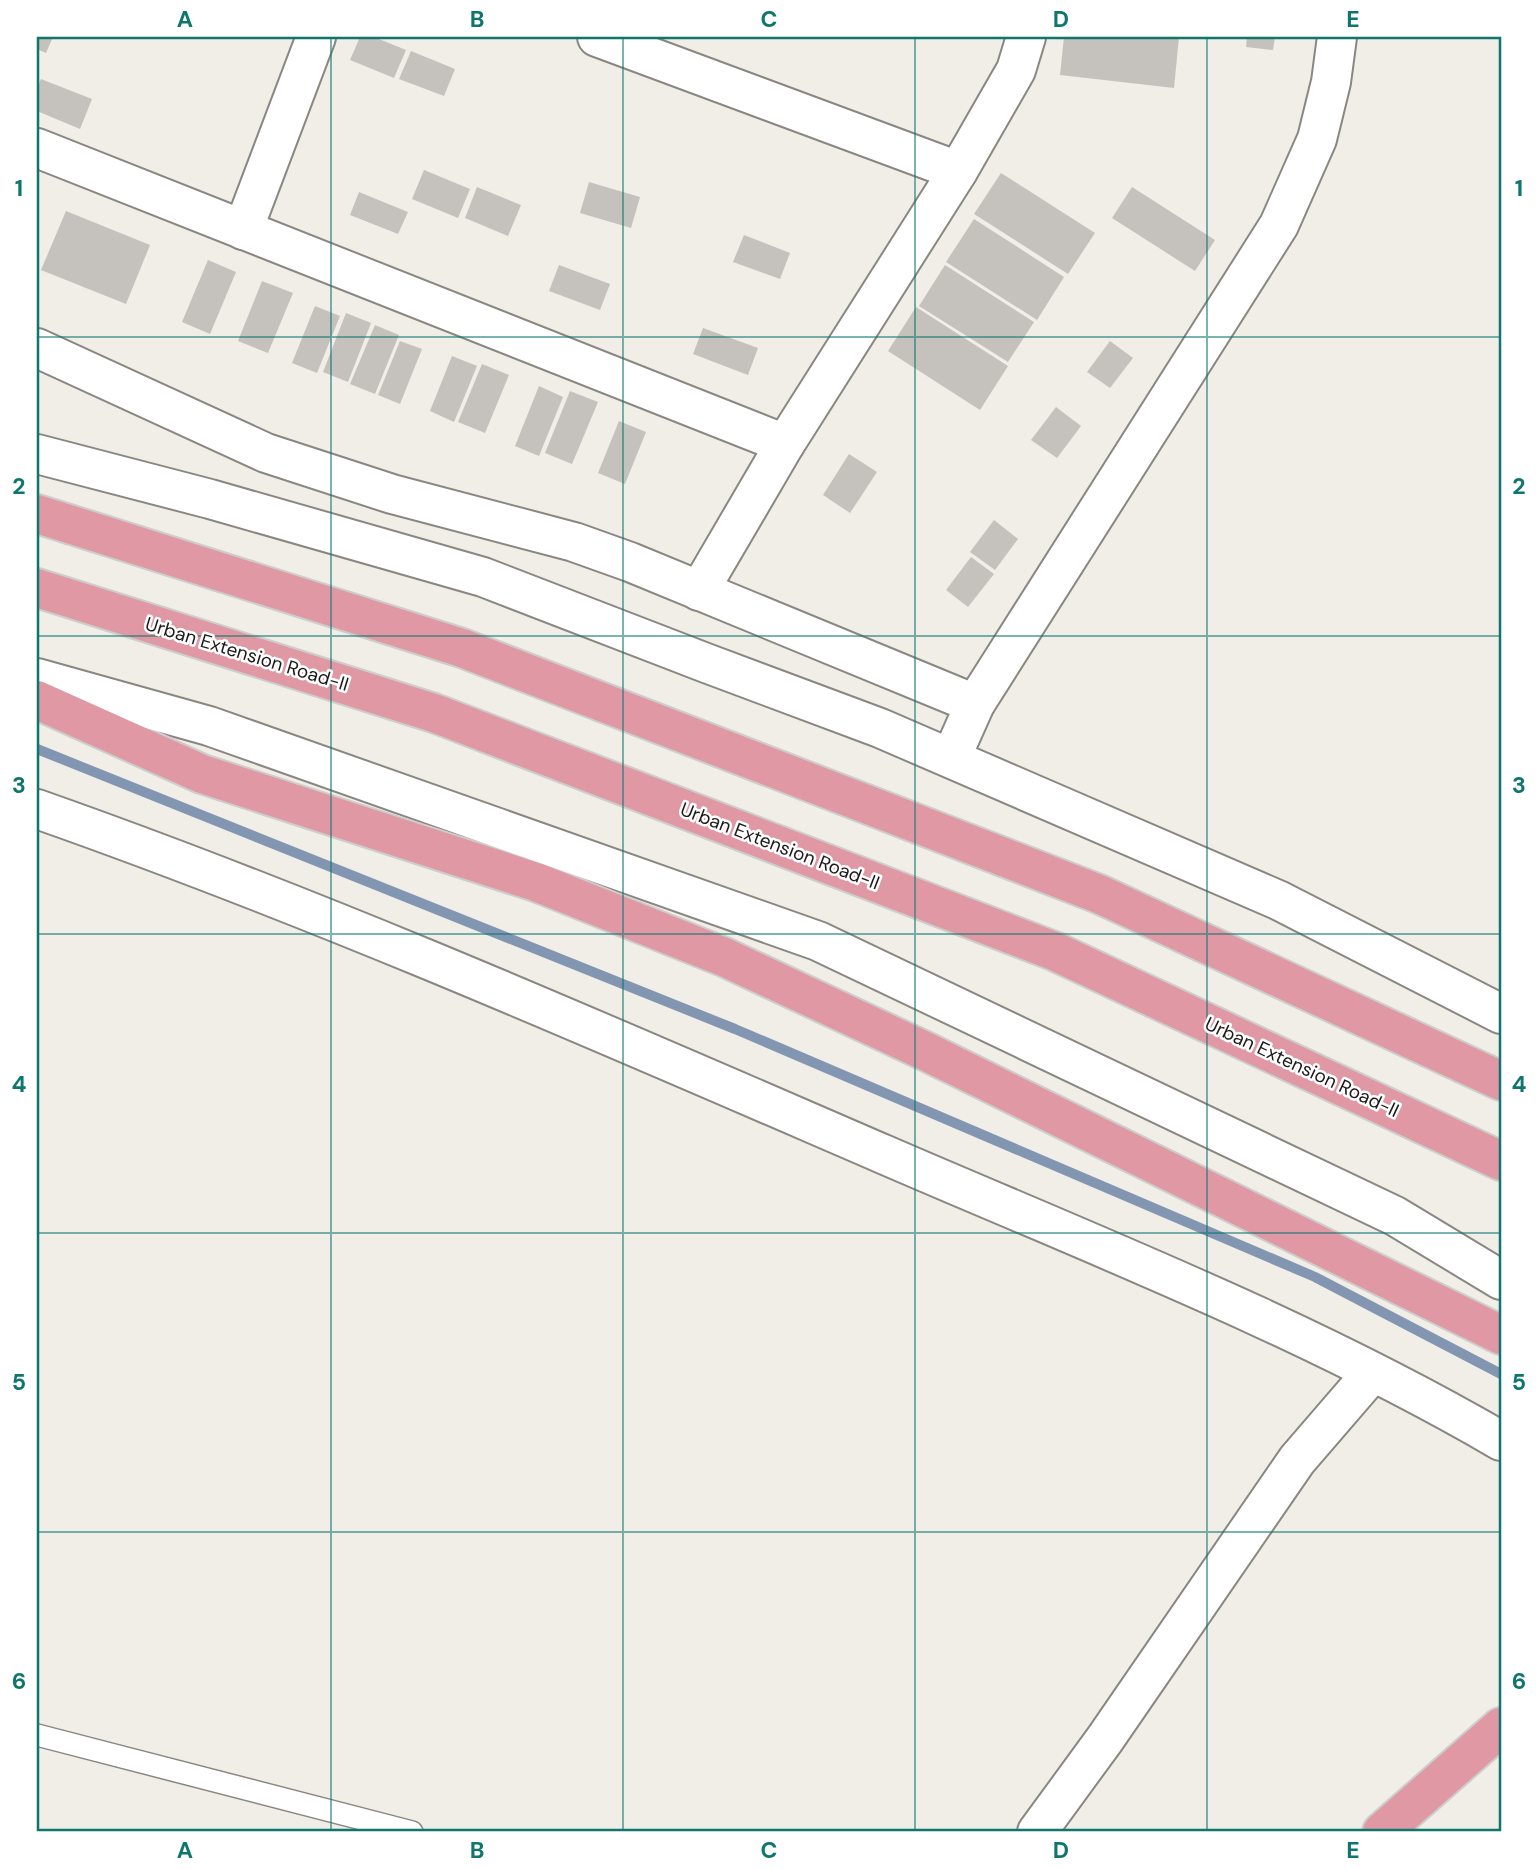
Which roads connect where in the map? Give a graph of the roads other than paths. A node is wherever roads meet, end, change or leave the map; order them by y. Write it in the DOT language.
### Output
graph roads {
  1 [pos="316,37"];
  2 [pos="597,37"];
  3 [pos="1026,37"];
  4 [pos="1337,37"];
  5 [pos="37,148"];
  6 [pos="958,171"];
  7 [pos="243,230"];
  8 [pos="37,348"];
  9 [pos="785,444"];
  10 [pos="37,454"];
  11 [pos="37,514"];
  12 [pos="37,589"];
  13 [pos="699,591"];
  14 [pos="37,678"];
  15 [pos="37,700"];
  16 [pos="975,704"];
  17 [pos="951,758"];
  18 [pos="37,809"];
  19 [pos="1501,1014"];
  20 [pos="1501,1081"];
  21 [pos="1501,1161"];
  22 [pos="1501,1280"];
  23 [pos="1501,1335"];
  24 [pos="1372,1373"];
  25 [pos="1501,1441"];
  26 [pos="1501,1727"];
  27 [pos="37,1735"];
  28 [pos="412,1832"];
  29 [pos="1037,1832"];
  30 [pos="1382,1832"];
  1 -- 7 [label="street"];
  2 -- 6 [label="street"];
  3 -- 6 [label="street"];
  4 -- 16 [label="street"];
  5 -- 7 [label="street"];
  6 -- 9 [label="street"];
  7 -- 9 [label="street"];
  8 -- 13 [label="street"];
  9 -- 13 [label="street"];
  10 -- 17 [label="street"];
  11 -- 20 [label="highway"];
  12 -- 21 [label="highway, Urban Extension Road-II"];
  13 -- 16 [label="street"];
  14 -- 22 [label="street"];
  15 -- 23 [label="highway"];
  16 -- 17 [label="street"];
  17 -- 19 [label="street"];
  18 -- 24 [label="street"];
  24 -- 25 [label="street"];
  24 -- 29 [label="street"];
  26 -- 30 [label="highway"];
  27 -- 28 [label="lane"];
}
